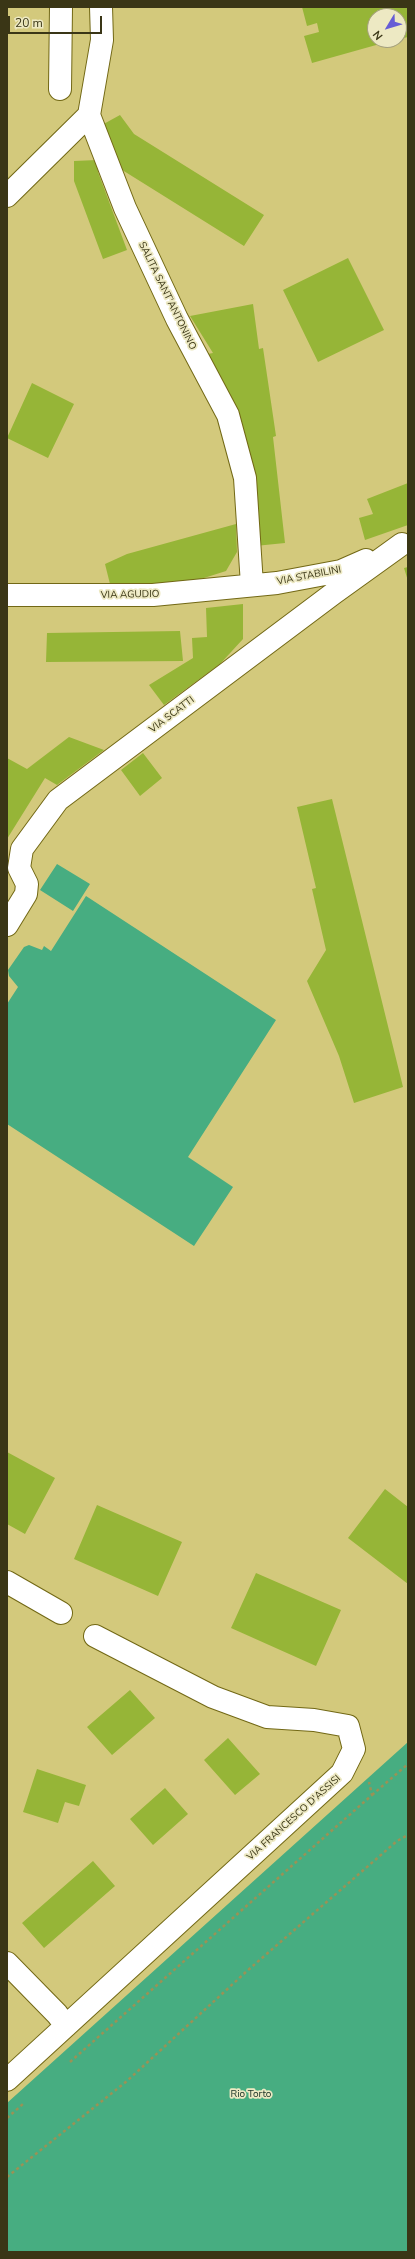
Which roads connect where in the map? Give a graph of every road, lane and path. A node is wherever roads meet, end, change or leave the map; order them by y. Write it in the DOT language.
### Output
graph roads {
  1 [pos="61,7"];
  2 [pos="100,7"];
  3 [pos="60,89"];
  4 [pos="89,115"];
  5 [pos="7,196"];
  6 [pos="405,543"];
  7 [pos="252,585"];
  8 [pos="7,595"];
  9 [pos="7,924"];
  10 [pos="7,1582"];
  11 [pos="61,1614"];
  12 [pos="95,1636"];
  13 [pos="354,1749"];
  14 [pos="408,1764"];
  15 [pos="372,1795"];
  16 [pos="408,1835"];
  17 [pos="7,1963"];
  18 [pos="66,2026"];
  19 [pos="66,2066"];
  20 [pos="7,2080"];
  21 [pos="25,2103"];
  22 [pos="7,2118"];
  23 [pos="7,2177"];
  1 -- 3 [label="street"];
  2 -- 4 [label="street"];
  4 -- 5 [label="street"];
  4 -- 7 [label="street, SALITA SANT'ANTONINO"];
  6 -- 7 [label="street, VIA STABILINI"];
  6 -- 9 [label="street, VIA SCATTI"];
  7 -- 8 [label="street, VIA AGUDIO"];
  10 -- 11 [label="street"];
  12 -- 13 [label="street"];
  13 -- 15 [label="path"];
  13 -- 18 [label="street, VIA FRANCESCO D'ASSISI"];
  14 -- 15 [label="path"];
  15 -- 19 [label="path"];
  16 -- 23 [label="path"];
  17 -- 18 [label="street"];
  18 -- 20 [label="street, VIA FRANCESCO D'ASSISI"];
  21 -- 22 [label="path"];
}
